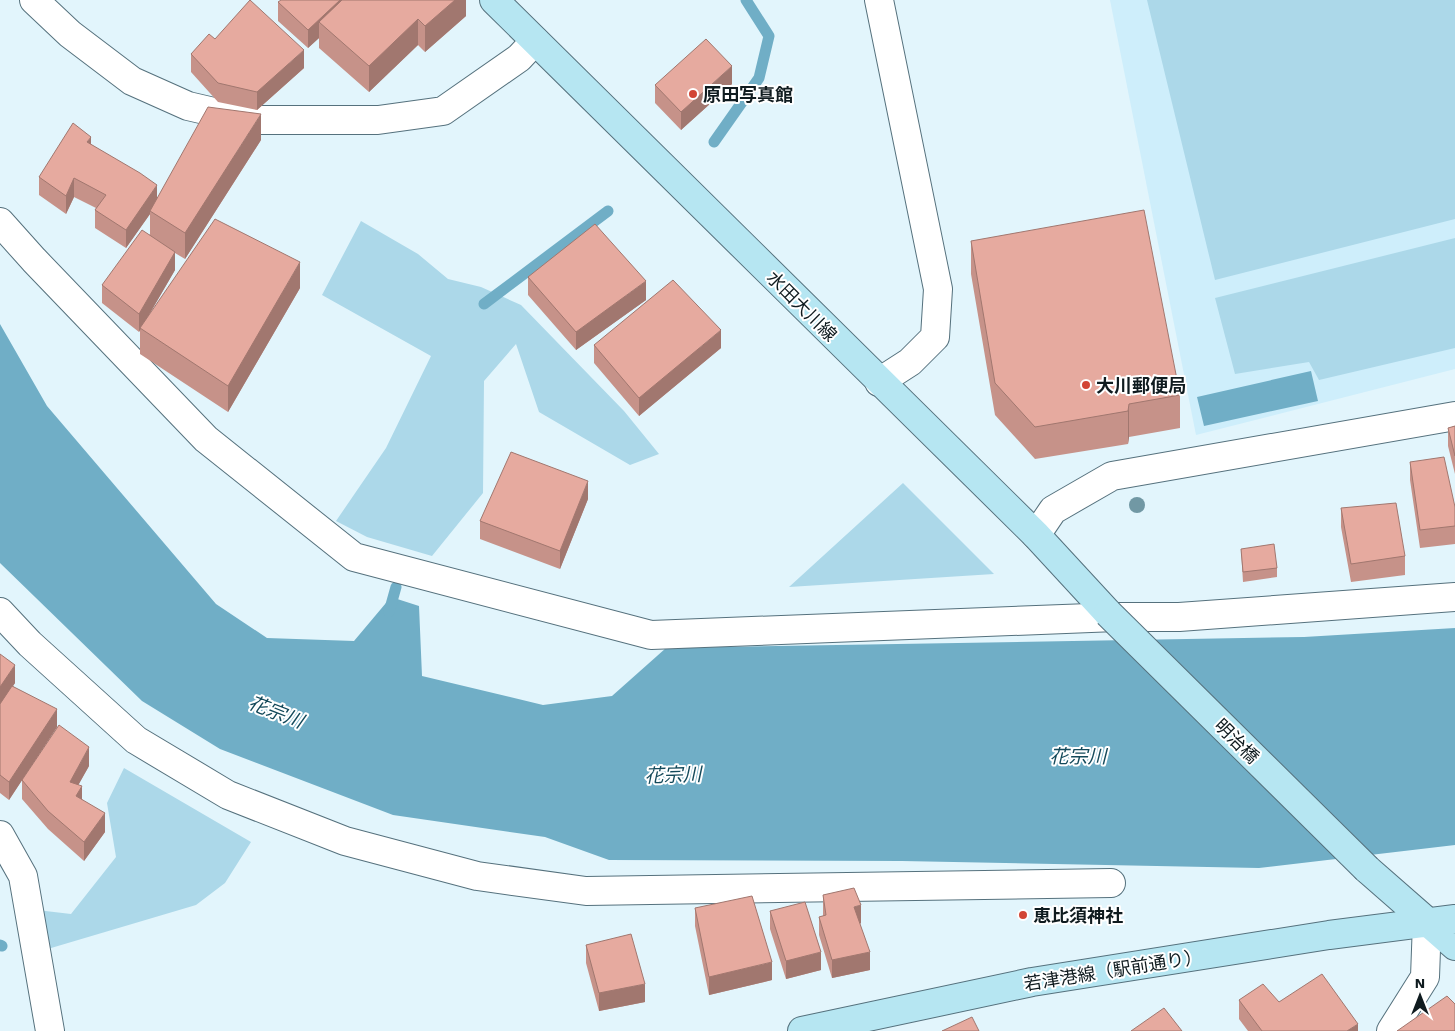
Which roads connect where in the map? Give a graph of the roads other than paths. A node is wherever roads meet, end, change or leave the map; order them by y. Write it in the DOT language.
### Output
graph roads {
  1 [pos="34,0"];
  2 [pos="494,0"];
  3 [pos="879,0"];
  4 [pos="535,41"];
  5 [pos="0,222"];
  6 [pos="879,382"];
  7 [pos="1455,416"];
  8 [pos="1036,535"];
  9 [pos="1455,597"];
  10 [pos="0,612"];
  11 [pos="1108,613"];
  12 [pos="0,835"];
  13 [pos="1111,883"];
  14 [pos="1455,919"];
  15 [pos="1428,922"];
  16 [pos="1455,946"];
  17 [pos="50,1031"];
  18 [pos="802,1031"];
  19 [pos="1391,1031"];
  1 -- 4 [label="street"];
  2 -- 4 [label="main road, 水田大川線"];
  3 -- 6 [label="street"];
  4 -- 6 [label="main road, 水田大川線"];
  5 -- 9 [label="street"];
  6 -- 8 [label="main road, 水田大川線"];
  7 -- 8 [label="street"];
  8 -- 11 [label="main road, 水田大川線"];
  10 -- 13 [label="street"];
  11 -- 15 [label="main road, 明治橋, bridge"];
  12 -- 17 [label="street"];
  14 -- 15 [label="main road, 若津港線（駅前通り）"];
  15 -- 16 [label="main road"];
  15 -- 18 [label="main road, 若津港線（駅前通り）"];
  15 -- 19 [label="street"];
}
